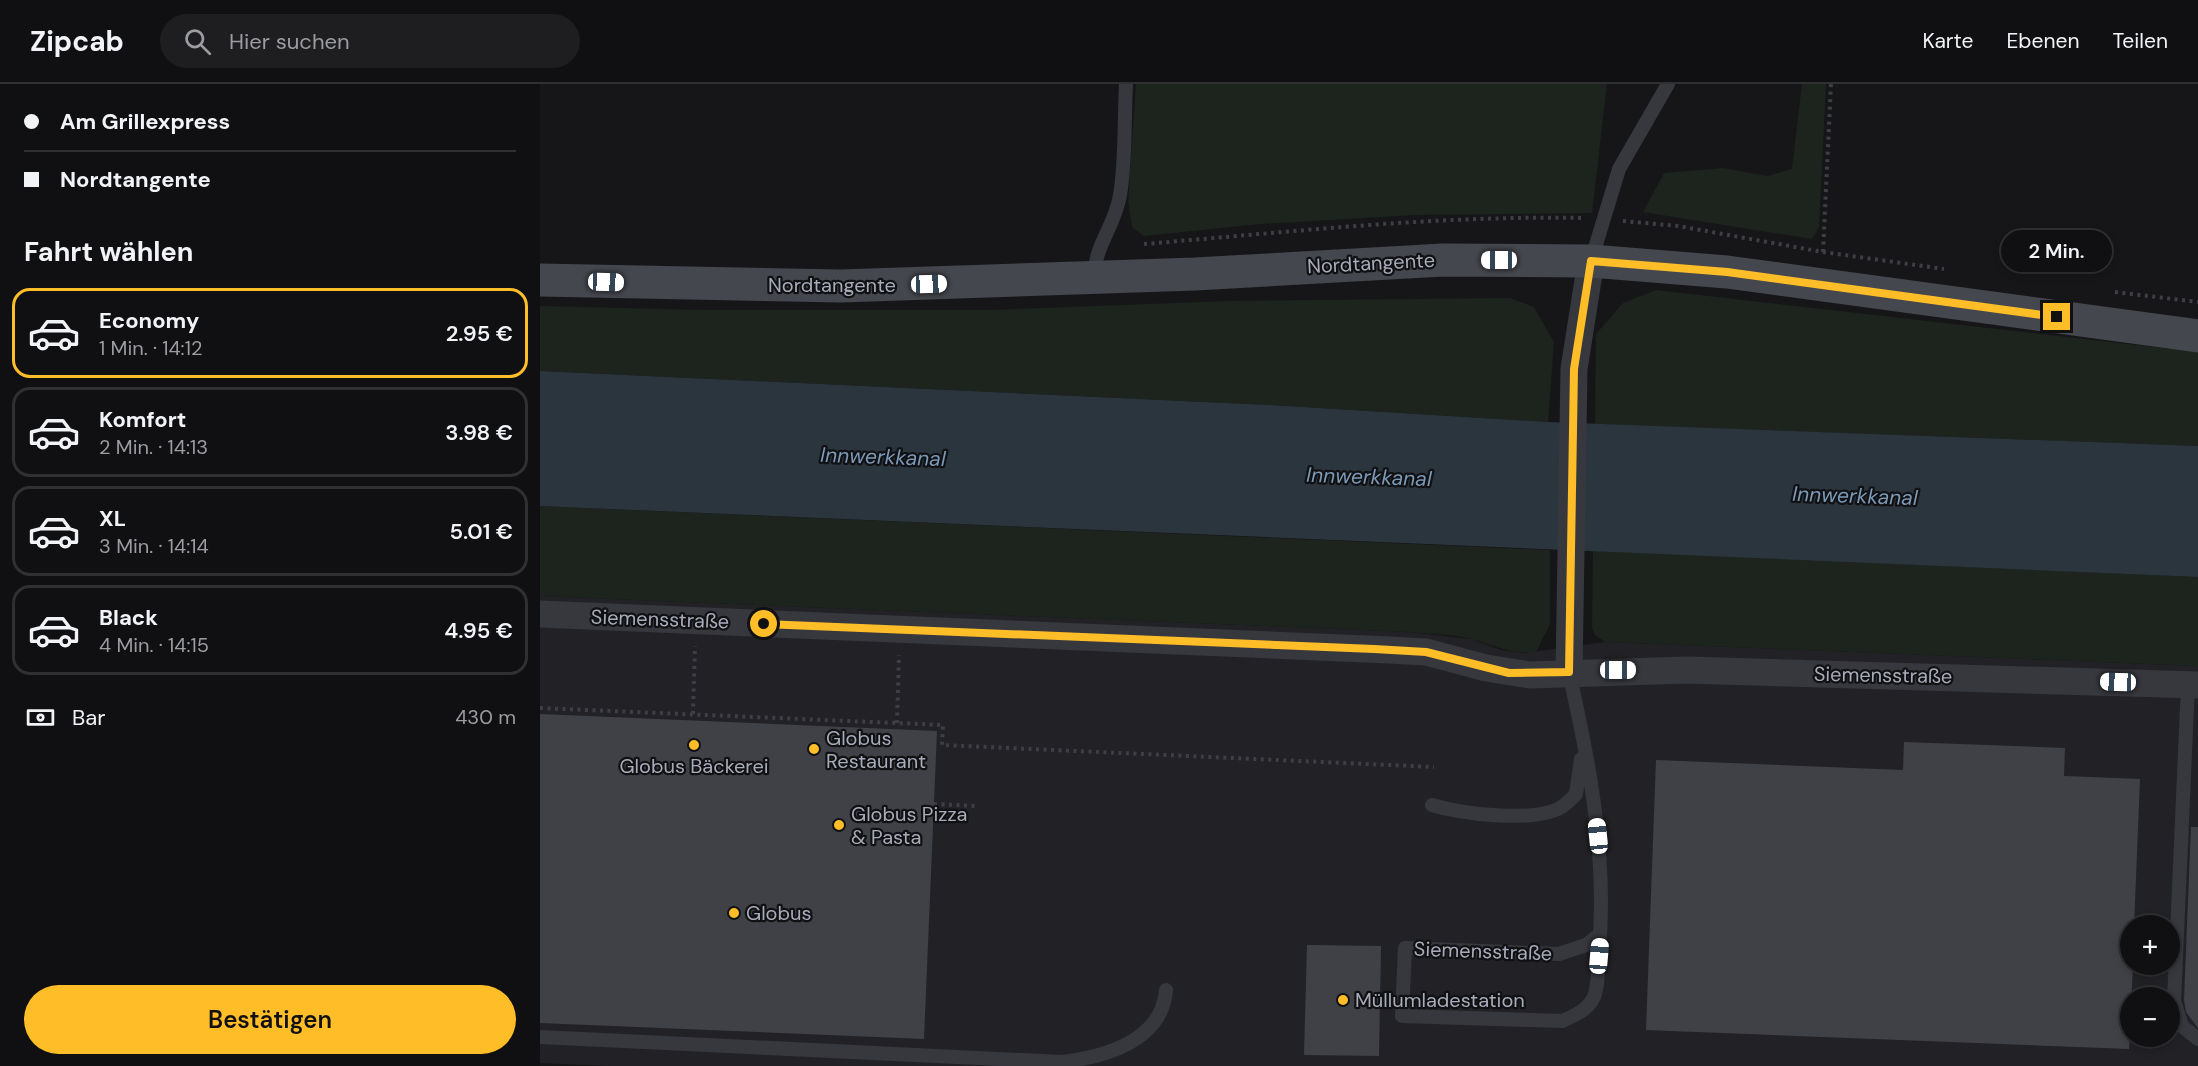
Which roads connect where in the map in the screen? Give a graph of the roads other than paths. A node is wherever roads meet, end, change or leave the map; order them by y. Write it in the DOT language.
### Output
graph roads {
  1 [pos="1126,84"];
  2 [pos="1668,84"];
  3 [pos="1591,261"];
  4 [pos="1094,279"];
  5 [pos="540,280"];
  6 [pos="2198,336"];
  7 [pos="540,614"];
  8 [pos="1569,672"];
  9 [pos="2193,685"];
  10 [pos="1583,745"];
  11 [pos="1432,806"];
  12 [pos="1600,934"];
  13 [pos="1166,990"];
  14 [pos="540,1037"];
  15 [pos="2198,1039"];
  1 -- 4 [label="lane"];
  2 -- 3 [label="lane"];
  3 -- 4 [label="main road, Nordtangente"];
  3 -- 6 [label="main road, Nordtangente"];
  3 -- 8 [label="street"];
  4 -- 5 [label="main road, Nordtangente"];
  7 -- 8 [label="street, Siemensstraße"];
  8 -- 9 [label="street, Siemensstraße"];
  8 -- 10 [label="lane, Siemensstraße"];
  9 -- 15 [label="lane"];
  10 -- 11 [label="lane"];
  10 -- 12 [label="lane, Siemensstraße"];
  12 -- 12 [label="lane, Siemensstraße"];
  13 -- 14 [label="lane"];
}
